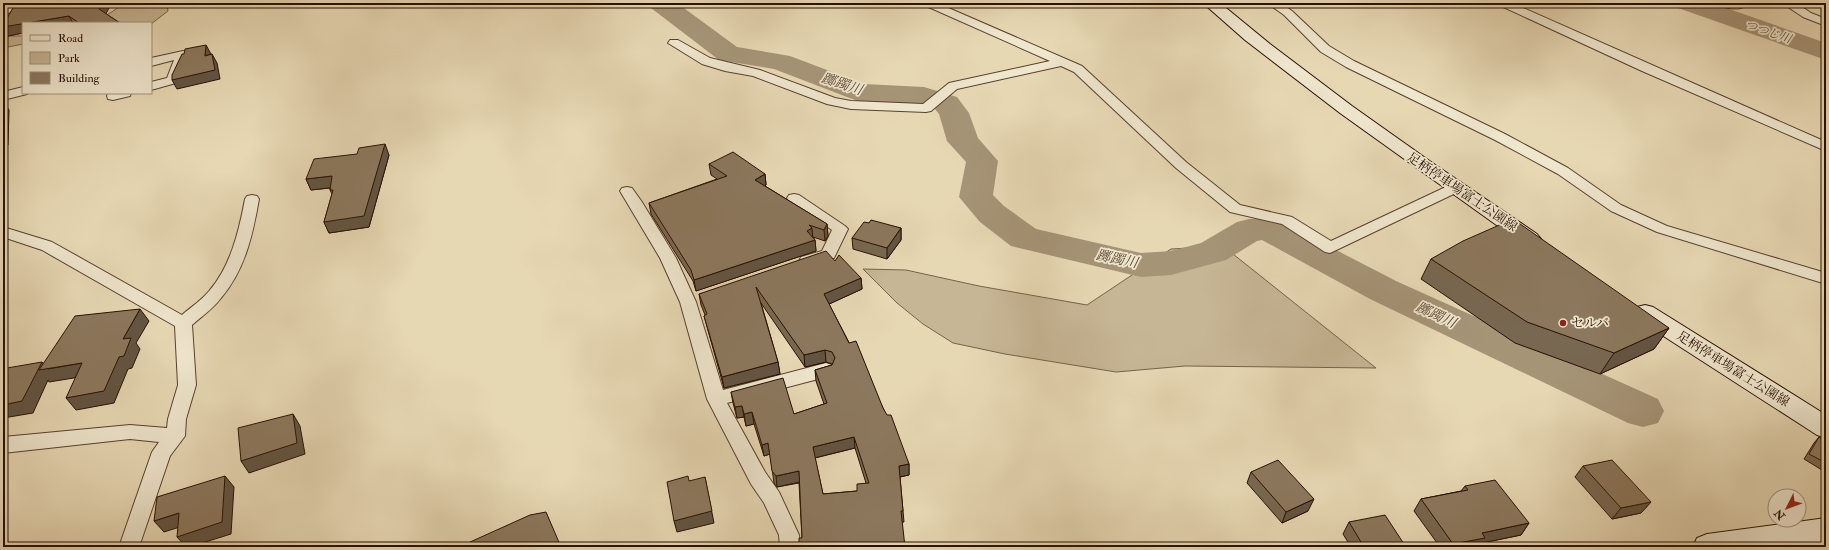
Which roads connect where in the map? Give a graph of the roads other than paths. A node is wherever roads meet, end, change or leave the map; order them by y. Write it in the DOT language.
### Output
graph roads {
  1 [pos="43,3"];
  2 [pos="928,3"];
  3 [pos="1211,3"];
  4 [pos="1273,3"];
  5 [pos="1503,3"];
  6 [pos="1721,3"];
  7 [pos="1744,3"];
  8 [pos="1788,3"];
  9 [pos="3,11"];
  10 [pos="1826,23"];
  11 [pos="674,43"];
  12 [pos="152,62"];
  13 [pos="1062,62"];
  14 [pos="152,86"];
  15 [pos="22,91"];
  16 [pos="3,96"];
  17 [pos="1826,147"];
  18 [pos="1455,188"];
  19 [pos="627,191"];
  20 [pos="794,198"];
  21 [pos="252,199"];
  22 [pos="3,232"];
  23 [pos="1544,248"];
  24 [pos="790,268"];
  25 [pos="1826,279"];
  26 [pos="1629,303"];
  27 [pos="183,323"];
  28 [pos="826,370"];
  29 [pos="716,399"];
  30 [pos="1826,428"];
  31 [pos="176,436"];
  32 [pos="3,445"];
  33 [pos="1826,530"];
  34 [pos="128,547"];
  35 [pos="790,547"];
  36 [pos="1707,547"];
  1 -- 9 [label="street"];
  2 -- 13 [label="street"];
  3 -- 18 [label="main road, 足柄停車場富士公園線"];
  4 -- 25 [label="street"];
  5 -- 17 [label="street"];
  6 -- 7 [label="street"];
  8 -- 10 [label="street"];
  11 -- 13 [label="street"];
  12 -- 14 [label="street"];
  13 -- 18 [label="street"];
  15 -- 16 [label="street"];
  18 -- 23 [label="main road, 足柄停車場富士公園線"];
  19 -- 29 [label="street"];
  20 -- 24 [label="street"];
  21 -- 27 [label="street"];
  22 -- 27 [label="street"];
  26 -- 30 [label="main road, 足柄停車場富士公園線"];
  27 -- 31 [label="street"];
  28 -- 29 [label="street"];
  29 -- 35 [label="street"];
  31 -- 32 [label="street"];
  31 -- 34 [label="street"];
  33 -- 36 [label="main road"];
}
